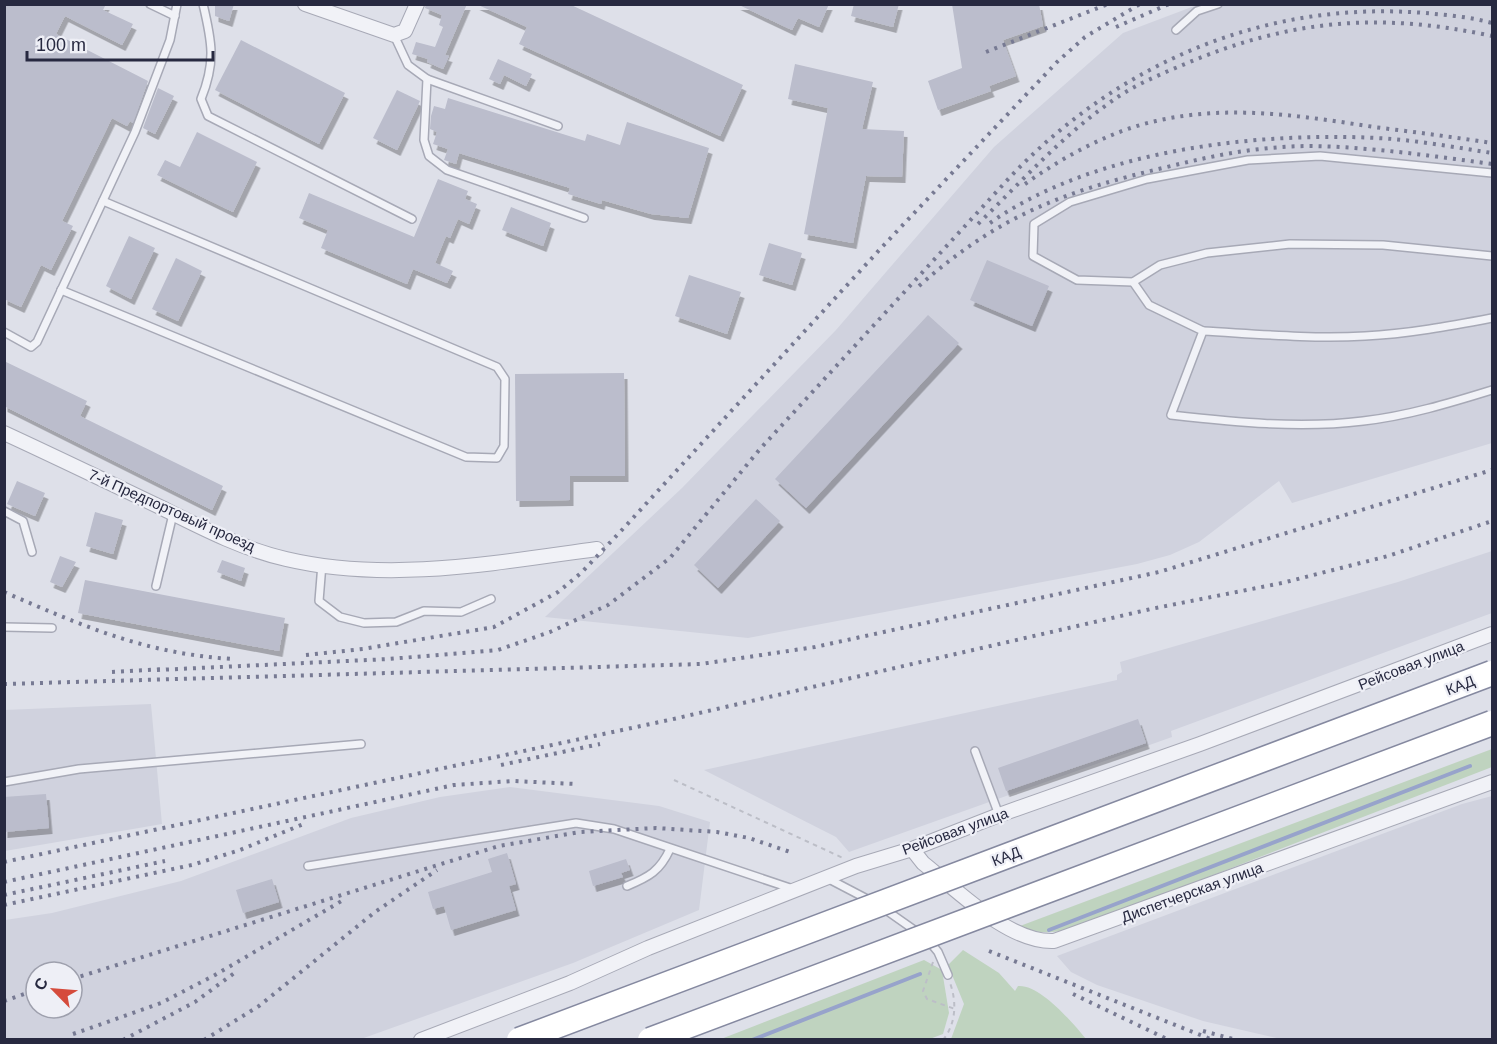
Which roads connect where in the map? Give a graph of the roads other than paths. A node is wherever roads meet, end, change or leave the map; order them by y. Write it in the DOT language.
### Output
graph roads {
  1 [pos="150,4"];
  2 [pos="177,4"];
  3 [pos="203,4"];
  4 [pos="305,4"];
  5 [pos="417,4"];
  6 [pos="1218,4"];
  7 [pos="174,16"];
  8 [pos="1176,30"];
  9 [pos="394,35"];
  10 [pos="427,79"];
  11 [pos="558,126"];
  12 [pos="1492,173"];
  13 [pos="103,201"];
  14 [pos="584,218"];
  15 [pos="411,219"];
  16 [pos="1492,256"];
  17 [pos="1133,282"];
  18 [pos="62,290"];
  19 [pos="1492,318"];
  20 [pos="1203,331"];
  21 [pos="4,332"];
  22 [pos="1492,390"];
  23 [pos="4,432"];
  24 [pos="4,511"];
  25 [pos="173,514"];
  26 [pos="597,549"];
  27 [pos="32,552"];
  28 [pos="322,564"];
  29 [pos="156,586"];
  30 [pos="490,599"];
  31 [pos="4,627"];
  32 [pos="52,628"];
  33 [pos="1492,634"];
  34 [pos="1492,673"];
  35 [pos="1492,723"];
  36 [pos="361,744"];
  37 [pos="975,751"];
  38 [pos="4,782"];
  39 [pos="1492,782"];
  40 [pos="999,814"];
  41 [pos="670,849"];
  42 [pos="912,849"];
  43 [pos="308,866"];
  44 [pos="827,878"];
  45 [pos="627,886"];
  46 [pos="797,891"];
  47 [pos="948,975"];
  48 [pos="421,1040"];
  49 [pos="519,1040"];
  50 [pos="650,1040"];
  1 -- 7 [label="lane"];
  2 -- 7 [label="lane"];
  3 -- 15 [label="lane"];
  4 -- 9 [label="street"];
  5 -- 9 [label="street"];
  6 -- 8 [label="lane"];
  7 -- 13 [label="lane"];
  9 -- 10 [label="lane"];
  10 -- 11 [label="lane"];
  10 -- 14 [label="lane"];
  12 -- 17 [label="lane"];
  13 -- 18 [label="lane"];
  13 -- 18 [label="lane"];
  16 -- 17 [label="lane"];
  17 -- 20 [label="lane"];
  18 -- 21 [label="lane"];
  19 -- 20 [label="lane"];
  20 -- 22 [label="lane"];
  23 -- 25 [label="street, 7-й Предпортовый проезд"];
  24 -- 27 [label="lane"];
  25 -- 28 [label="street, 7-й Предпортовый проезд"];
  25 -- 29 [label="lane"];
  26 -- 28 [label="street, 7-й Предпортовый проезд"];
  28 -- 30 [label="lane"];
  31 -- 32 [label="lane"];
  33 -- 40 [label="street, Рейсовая улица"];
  34 -- 49 [label="highway, КАД, bridge"];
  35 -- 50 [label="highway, bridge"];
  36 -- 38 [label="lane"];
  37 -- 40 [label="lane"];
  39 -- 42 [label="street, Диспетчерская улица"];
  40 -- 42 [label="street, Рейсовая улица"];
  41 -- 43 [label="lane"];
  41 -- 45 [label="lane"];
  41 -- 46 [label="lane"];
  42 -- 44 [label="street, Рейсовая улица"];
  44 -- 46 [label="street, Рейсовая улица"];
  44 -- 47 [label="lane"];
  46 -- 48 [label="street, Рейсовая улица"];
}
